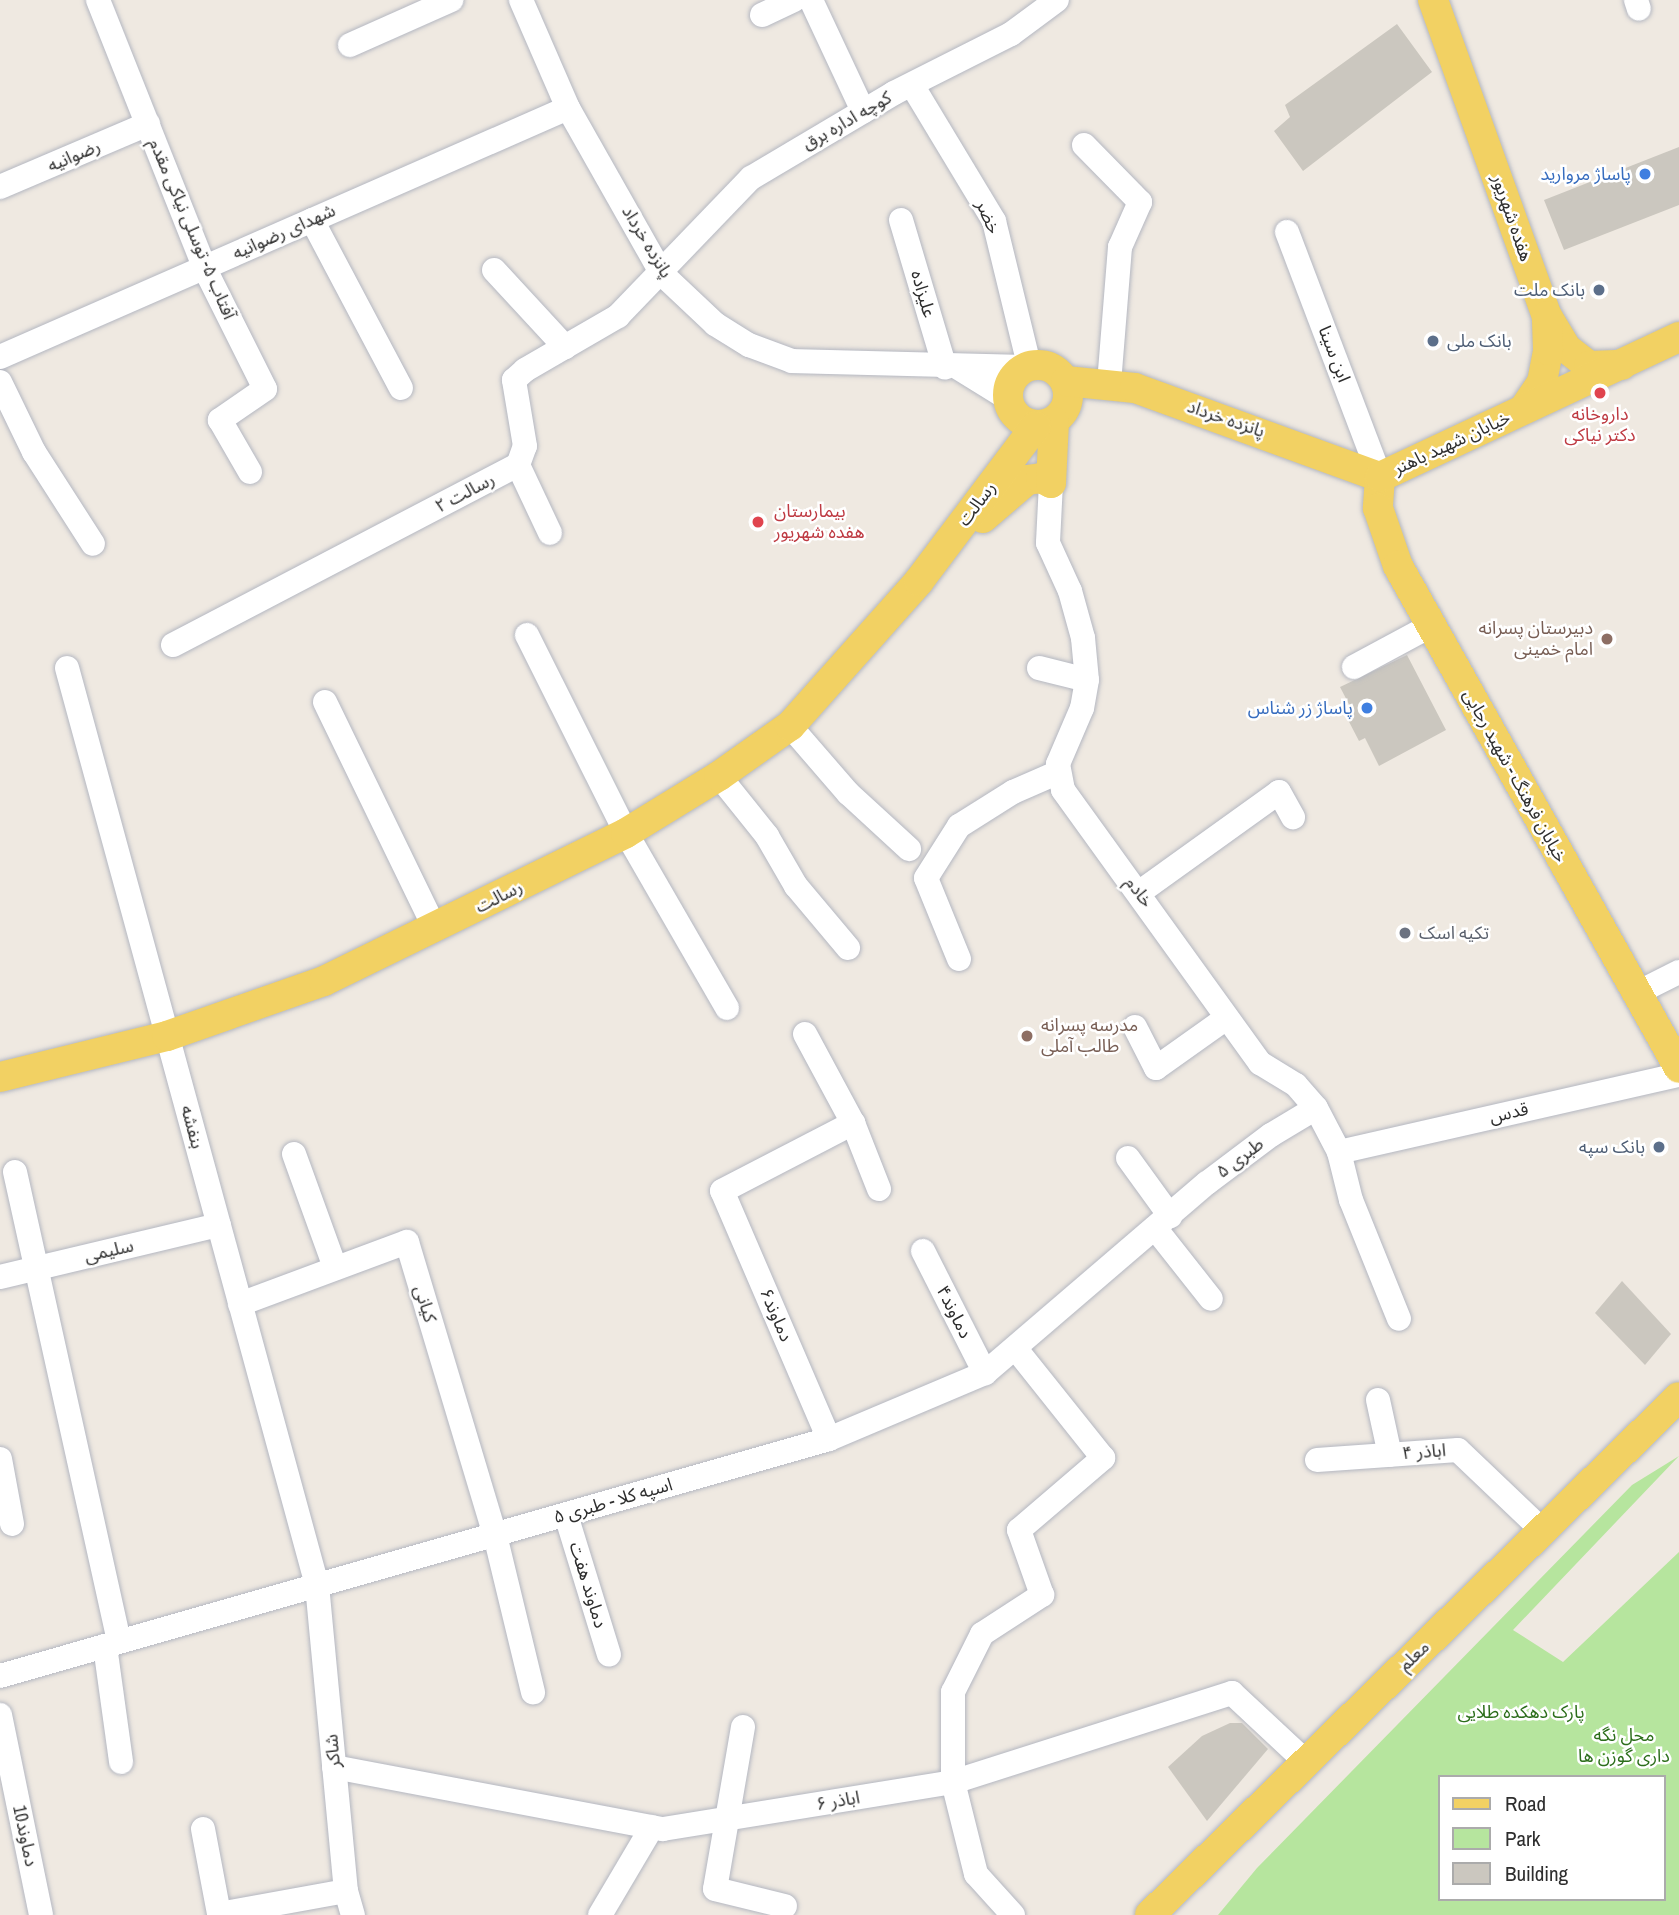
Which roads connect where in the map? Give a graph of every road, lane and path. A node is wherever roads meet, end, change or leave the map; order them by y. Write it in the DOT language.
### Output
graph roads {
  1 [pos="98,0"];
  2 [pos="451,0"];
  3 [pos="794,0"];
  4 [pos="811,0"];
  5 [pos="1057,0"];
  6 [pos="528,3"];
  7 [pos="1439,9"];
  8 [pos="762,15"];
  9 [pos="350,45"];
  10 [pos="912,85"];
  11 [pos="568,108"];
  12 [pos="863,111"];
  13 [pos="148,124"];
  14 [pos="1084,145"];
  15 [pos="0,187"];
  16 [pos="312,220"];
  17 [pos="901,220"];
  18 [pos="1287,232"];
  19 [pos="204,267"];
  20 [pos="494,270"];
  21 [pos="662,274"];
  22 [pos="1547,316"];
  23 [pos="1679,337"];
  24 [pos="565,347"];
  25 [pos="2,352"];
  26 [pos="1622,365"];
  27 [pos="1026,366"];
  28 [pos="950,367"];
  29 [pos="1066,381"];
  30 [pos="0,382"];
  31 [pos="1109,386"];
  32 [pos="401,388"];
  33 [pos="1007,398"];
  34 [pos="1524,409"];
  35 [pos="1045,424"];
  36 [pos="517,465"];
  37 [pos="250,472"];
  38 [pos="1380,477"];
  39 [pos="1051,483"];
  40 [pos="550,533"];
  41 [pos="93,544"];
  42 [pos="919,581"];
  43 [pos="1432,625"];
  44 [pos="527,635"];
  45 [pos="173,645"];
  46 [pos="1354,667"];
  47 [pos="67,668"];
  48 [pos="1039,668"];
  49 [pos="1087,680"];
  50 [pos="325,702"];
  51 [pos="790,726"];
  52 [pos="1059,772"];
  53 [pos="719,776"];
  54 [pos="1293,817"];
  55 [pos="626,833"];
  56 [pos="909,849"];
  57 [pos="1140,892"];
  58 [pos="435,929"];
  59 [pos="848,948"];
  60 [pos="959,959"];
  61 [pos="1679,972"];
  62 [pos="1637,993"];
  63 [pos="727,1007"];
  64 [pos="1225,1018"];
  65 [pos="1135,1027"];
  66 [pos="804,1034"];
  67 [pos="167,1036"];
  68 [pos="1679,1068"];
  69 [pos="1679,1075"];
  70 [pos="0,1077"];
  71 [pos="1316,1108"];
  72 [pos="853,1123"];
  73 [pos="1339,1152"];
  74 [pos="294,1154"];
  75 [pos="1128,1158"];
  76 [pos="15,1172"];
  77 [pos="879,1189"];
  78 [pos="1163,1222"];
  79 [pos="219,1225"];
  80 [pos="923,1251"];
  81 [pos="335,1267"];
  82 [pos="37,1268"];
  83 [pos="0,1277"];
  84 [pos="1210,1299"];
  85 [pos="240,1304"];
  86 [pos="1399,1319"];
  87 [pos="1016,1349"];
  88 [pos="985,1373"];
  89 [pos="1679,1397"];
  90 [pos="1378,1400"];
  91 [pos="1679,1426"];
  92 [pos="829,1439"];
  93 [pos="1390,1455"];
  94 [pos="0,1459"];
  95 [pos="1317,1460"];
  96 [pos="566,1514"];
  97 [pos="12,1524"];
  98 [pos="1542,1530"];
  99 [pos="495,1535"];
  100 [pos="317,1586"];
  101 [pos="112,1644"];
  102 [pos="609,1655"];
  103 [pos="0,1676"];
  104 [pos="533,1692"];
  105 [pos="0,1716"];
  106 [pos="743,1727"];
  107 [pos="121,1762"];
  108 [pos="1306,1762"];
  109 [pos="334,1767"];
  110 [pos="953,1782"];
  111 [pos="728,1820"];
  112 [pos="652,1827"];
  113 [pos="203,1829"];
  114 [pos="346,1891"];
  115 [pos="785,1906"];
  116 [pos="1167,1914"];
  117 [pos="41,1915"];
  118 [pos="353,1915"];
  119 [pos="600,1915"];
  120 [pos="1013,1915"];
  1 -- 13 [label="street, آفتاب ۵- توسلی نیاکی مقدم"];
  2 -- 9 [label="street"];
  3 -- 8 [label="street"];
  4 -- 12 [label="street"];
  5 -- 10 [label="street, کوچه اداره برق"];
  6 -- 11 [label="street, پانزده خرداد"];
  7 -- 22 [label="main road, هفده شهریور"];
  10 -- 12 [label="street, کوچه اداره برق"];
  10 -- 27 [label="street, خضر"];
  11 -- 16 [label="street, شهدای رضوانیه"];
  11 -- 21 [label="street, پانزده خرداد"];
  12 -- 21 [label="street, کوچه اداره برق"];
  13 -- 15 [label="street, رضوانیه"];
  13 -- 19 [label="street, آفتاب ۵- توسلی نیاکی مقدم"];
  14 -- 31 [label="street"];
  16 -- 19 [label="street, شهدای رضوانیه"];
  16 -- 32 [label="street"];
  17 -- 28 [label="street, علیزاده"];
  18 -- 38 [label="street, ابن سینا"];
  19 -- 25 [label="street, شهدای رضوانیه"];
  19 -- 37 [label="street, آفتاب ۵- توسلی نیاکی مقدم"];
  20 -- 24 [label="street"];
  21 -- 24 [label="street"];
  21 -- 28 [label="street, پانزده خرداد"];
  22 -- 26 [label="main road, هفده شهریور"];
  22 -- 34 [label="main road"];
  23 -- 26 [label="main road"];
  24 -- 36 [label="street"];
  26 -- 34 [label="main road"];
  27 -- 28 [label="street, پانزده خرداد"];
  27 -- 29 [label="main road"];
  27 -- 33 [label="main road"];
  28 -- 33 [label="street, پانزده خرداد"];
  29 -- 31 [label="main road, پانزده خرداد"];
  29 -- 35 [label="main road"];
  30 -- 41 [label="street"];
  31 -- 38 [label="main road, پانزده خرداد"];
  33 -- 35 [label="main road"];
  34 -- 38 [label="main road, خیابان شهید باهنر"];
  35 -- 39 [label="main road"];
  35 -- 42 [label="main road, رسالت"];
  36 -- 40 [label="street"];
  36 -- 45 [label="street, رسالت ۲"];
  38 -- 43 [label="main road, خیابان فرهنگ - شهید رجایی"];
  39 -- 42 [label="main road, رسالت"];
  39 -- 49 [label="street"];
  42 -- 51 [label="main road, رسالت"];
  43 -- 46 [label="street"];
  43 -- 62 [label="main road, خیابان فرهنگ - شهید رجایی"];
  44 -- 55 [label="street"];
  47 -- 67 [label="street, بنفشه"];
  48 -- 49 [label="street"];
  49 -- 52 [label="street"];
  50 -- 58 [label="street"];
  51 -- 53 [label="main road, رسالت"];
  51 -- 56 [label="street"];
  52 -- 57 [label="street, خادم"];
  52 -- 60 [label="street"];
  53 -- 55 [label="main road, رسالت"];
  53 -- 59 [label="street"];
  54 -- 57 [label="street"];
  55 -- 58 [label="main road, رسالت"];
  55 -- 63 [label="street"];
  57 -- 64 [label="street, خادم"];
  58 -- 67 [label="main road, رسالت"];
  61 -- 62 [label="street"];
  62 -- 68 [label="main road, خیابان فرهنگ - شهید رجایی"];
  64 -- 65 [label="street"];
  64 -- 71 [label="street, خادم"];
  66 -- 72 [label="street"];
  67 -- 70 [label="main road, رسالت"];
  67 -- 79 [label="street, بنفشه"];
  69 -- 73 [label="street, قدس"];
  71 -- 73 [label="street, خادم"];
  71 -- 78 [label="street, طبری ۵"];
  72 -- 77 [label="street"];
  72 -- 92 [label="street, دماوند۶"];
  73 -- 86 [label="street, خادم"];
  74 -- 81 [label="street"];
  75 -- 78 [label="street"];
  76 -- 82 [label="street"];
  78 -- 84 [label="street"];
  78 -- 87 [label="street, اسپه کلا - طبری ۵"];
  79 -- 82 [label="street, سلیمی"];
  79 -- 85 [label="street, بنفشه"];
  80 -- 88 [label="street, دماوند۴"];
  81 -- 85 [label="street, کیانی"];
  81 -- 99 [label="street, کیانی"];
  82 -- 83 [label="street, سلیمی"];
  82 -- 101 [label="street"];
  85 -- 100 [label="street, بنفشه"];
  87 -- 88 [label="street, اسپه کلا - طبری ۵"];
  87 -- 110 [label="street"];
  88 -- 92 [label="street, اسپه کلا - طبری ۵"];
  89 -- 98 [label="main road, معلم"];
  90 -- 93 [label="street"];
  91 -- 116 [label="main road, معلم"];
  92 -- 96 [label="street, اسپه کلا - طبری ۵"];
  93 -- 95 [label="street, اباذر ۴"];
  93 -- 98 [label="street, اباذر ۴"];
  94 -- 97 [label="street"];
  96 -- 99 [label="street, اسپه کلا - طبری ۵"];
  96 -- 102 [label="street, دماوند هفت"];
  98 -- 108 [label="main road, معلم"];
  99 -- 100 [label="street, اسپه کلا - طبری ۵"];
  99 -- 104 [label="street"];
  100 -- 101 [label="street, اسپه کلا - طبری ۵"];
  100 -- 109 [label="street, شاکر"];
  101 -- 103 [label="street, اسپه کلا - طبری ۵"];
  101 -- 107 [label="street"];
  105 -- 117 [label="street, دماوند10"];
  106 -- 111 [label="street"];
  108 -- 110 [label="street, اباذر ۶"];
  108 -- 116 [label="main road, معلم"];
  109 -- 112 [label="street, اباذر ۶"];
  109 -- 114 [label="street, شاکر"];
  110 -- 111 [label="street, اباذر ۶"];
  110 -- 120 [label="street"];
  111 -- 112 [label="street, اباذر ۶"];
  111 -- 115 [label="street"];
  112 -- 119 [label="street"];
  113 -- 114 [label="street"];
  114 -- 118 [label="street, شاکر"];
}
